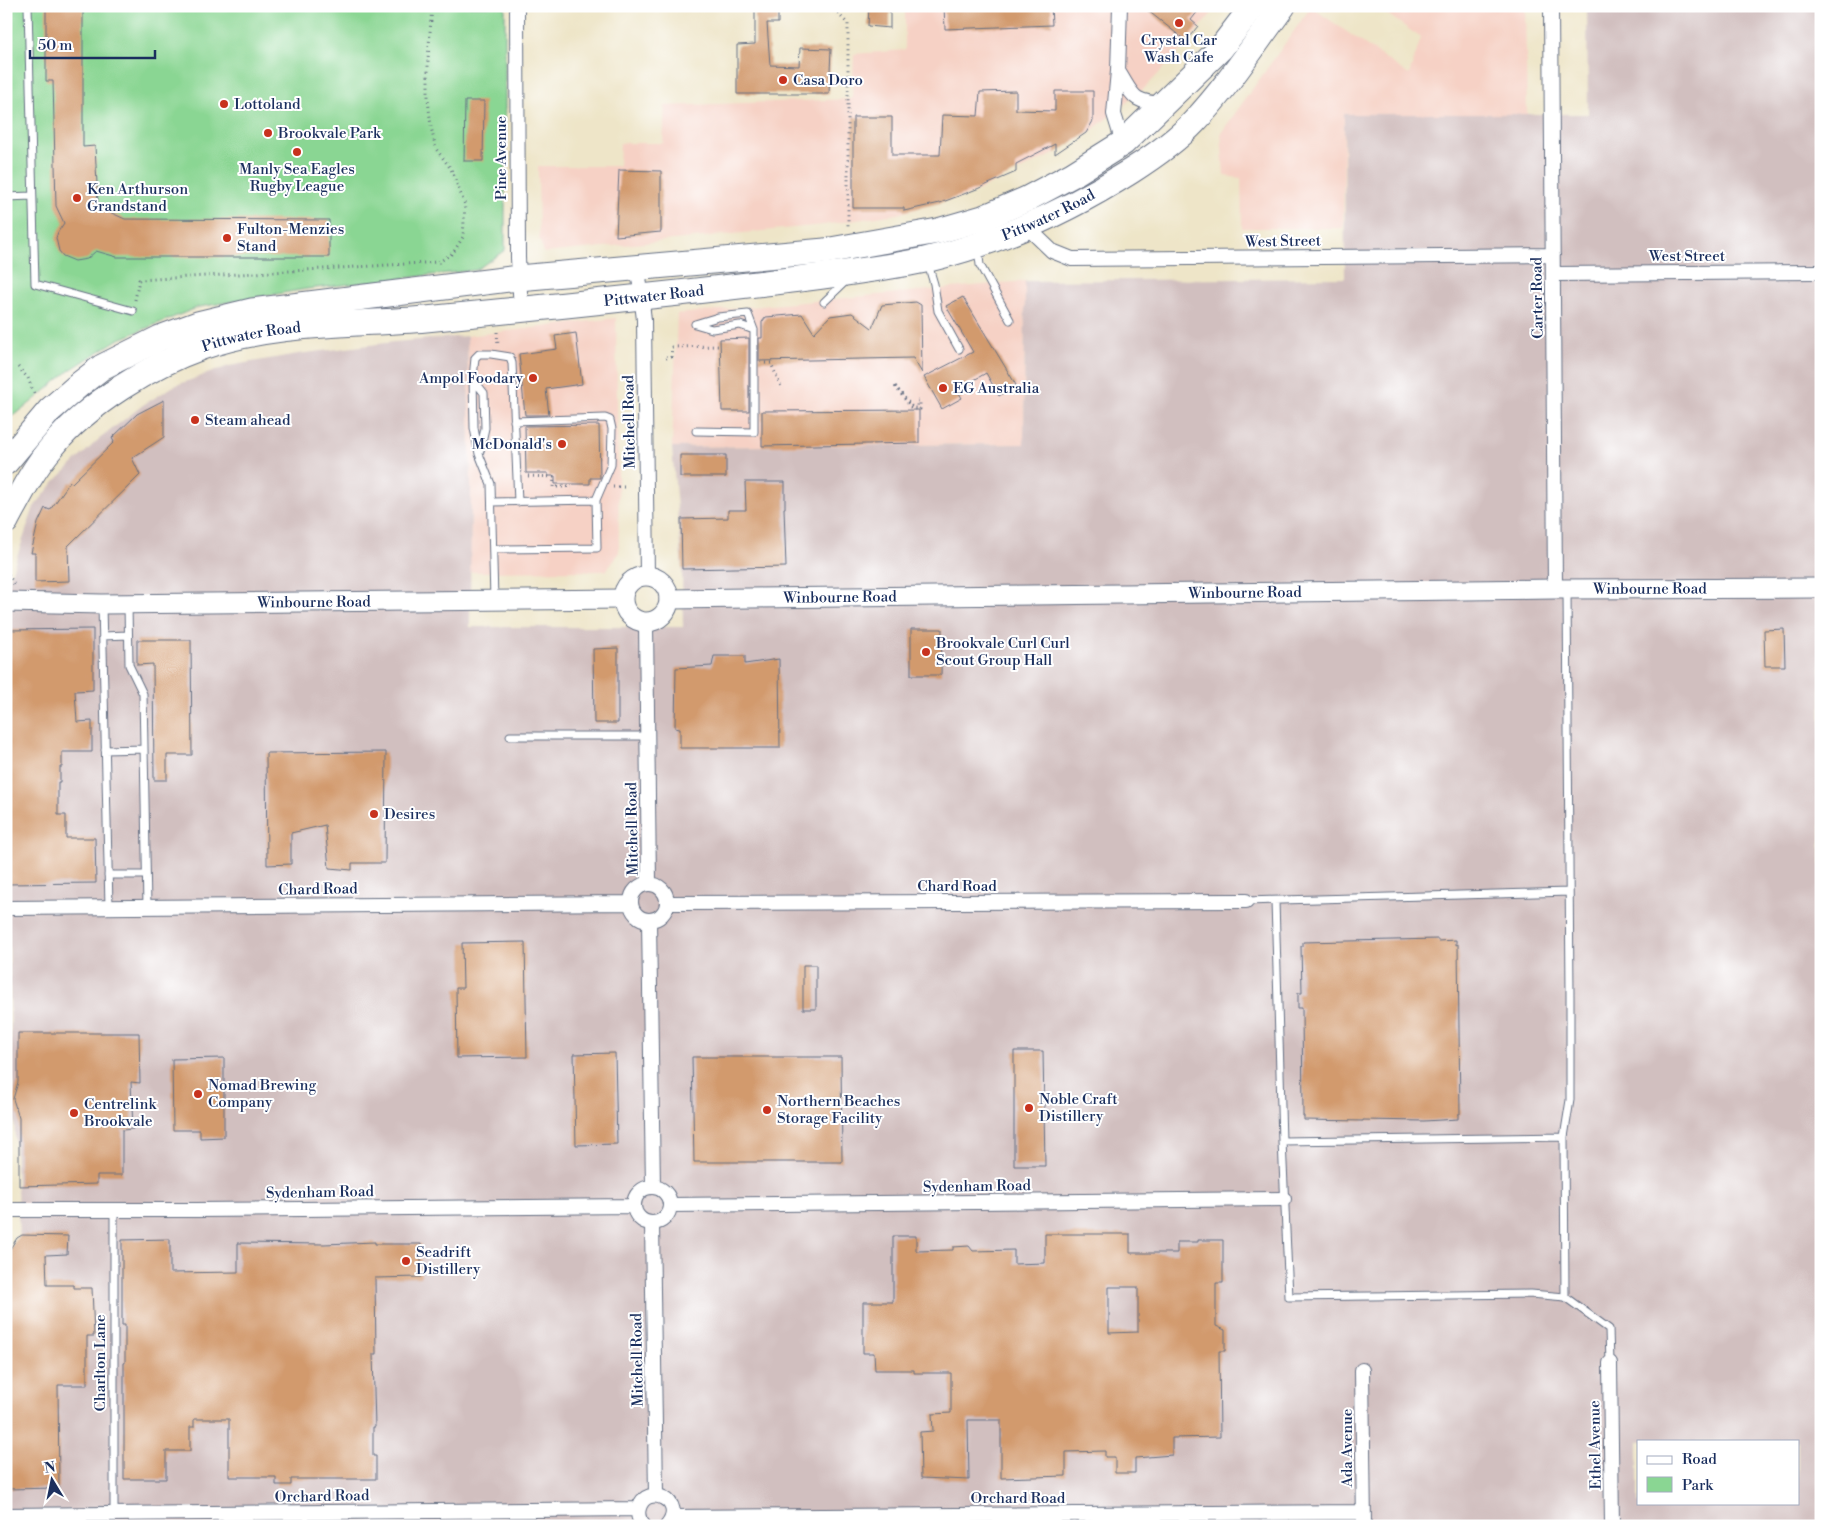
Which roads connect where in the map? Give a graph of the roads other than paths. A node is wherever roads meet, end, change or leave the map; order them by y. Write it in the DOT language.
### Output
graph roads {
  1 [pos="28,6"];
  2 [pos="517,6"];
  3 [pos="1120,6"];
  4 [pos="1253,6"];
  5 [pos="1282,6"];
  6 [pos="1550,6"];
  7 [pos="1118,71"];
  8 [pos="1164,104"];
  9 [pos="1123,143"];
  10 [pos="1164,148"];
  11 [pos="32,196"];
  12 [pos="6,197"];
  13 [pos="1026,226"];
  14 [pos="978,244"];
  15 [pos="1553,255"];
  16 [pos="926,259"];
  17 [pos="638,268"];
  18 [pos="856,271"];
  19 [pos="1821,272"];
  20 [pos="1554,274"];
  21 [pos="518,278"];
  22 [pos="642,297"];
  23 [pos="824,302"];
  24 [pos="521,310"];
  25 [pos="133,311"];
  26 [pos="1010,320"];
  27 [pos="754,330"];
  28 [pos="959,349"];
  29 [pos="473,378"];
  30 [pos="514,422"];
  31 [pos="696,431"];
  32 [pos="479,454"];
  33 [pos="14,466"];
  34 [pos="596,500"];
  35 [pos="492,502"];
  36 [pos="518,502"];
  37 [pos="6,521"];
  38 [pos="493,549"];
  39 [pos="647,576"];
  40 [pos="1821,588"];
  41 [pos="1561,589"];
  42 [pos="622,599"];
  43 [pos="670,599"];
  44 [pos="494,600"];
  45 [pos="6,602"];
  46 [pos="128,603"];
  47 [pos="102,604"];
  48 [pos="646,623"];
  49 [pos="128,635"];
  50 [pos="103,636"];
  51 [pos="510,736"];
  52 [pos="647,736"];
  53 [pos="144,749"];
  54 [pos="105,750"];
  55 [pos="108,875"];
  56 [pos="146,875"];
  57 [pos="649,884"];
  58 [pos="1569,892"];
  59 [pos="1246,901"];
  60 [pos="1275,901"];
  61 [pos="630,903"];
  62 [pos="668,903"];
  63 [pos="109,907"];
  64 [pos="147,907"];
  65 [pos="6,908"];
  66 [pos="649,921"];
  67 [pos="1564,1137"];
  68 [pos="1282,1141"];
  69 [pos="653,1187"];
  70 [pos="1284,1199"];
  71 [pos="670,1205"];
  72 [pos="634,1206"];
  73 [pos="6,1210"];
  74 [pos="114,1210"];
  75 [pos="652,1223"];
  76 [pos="1565,1297"];
  77 [pos="1610,1363"];
  78 [pos="1362,1370"];
  79 [pos="656,1496"];
  80 [pos="638,1509"];
  81 [pos="6,1515"];
  82 [pos="114,1515"];
  83 [pos="1364,1519"];
  84 [pos="669,1521"];
  85 [pos="644,1526"];
  86 [pos="1612,1526"];
  1 -- 11 [label="lane"];
  2 -- 21 [label="street, Pine Avenue"];
  3 -- 7 [label="street"];
  4 -- 8 [label="highway, Pittwater Road"];
  5 -- 10 [label="highway, Pittwater Road"];
  6 -- 15 [label="street, Carter Road"];
  7 -- 8 [label="street"];
  7 -- 9 [label="street"];
  8 -- 9 [label="highway, Pittwater Road"];
  9 -- 10 [label="highway"];
  9 -- 17 [label="highway, Pittwater Road"];
  10 -- 13 [label="highway, Pittwater Road"];
  11 -- 12 [label="lane"];
  11 -- 25 [label="lane"];
  13 -- 14 [label="highway, Pittwater Road"];
  13 -- 15 [label="street, West Street"];
  14 -- 16 [label="highway, Pittwater Road"];
  14 -- 26 [label="lane"];
  15 -- 20 [label="street, Carter Road"];
  16 -- 18 [label="highway, Pittwater Road"];
  16 -- 28 [label="lane"];
  17 -- 21 [label="highway, Pittwater Road"];
  17 -- 22 [label="street, Mitchell Road"];
  18 -- 22 [label="highway, Pittwater Road"];
  18 -- 23 [label="lane"];
  19 -- 20 [label="street, West Street"];
  20 -- 41 [label="street, Carter Road"];
  21 -- 24 [label="street, Pine Avenue"];
  21 -- 33 [label="highway, Pittwater Road"];
  22 -- 24 [label="highway, Pittwater Road"];
  22 -- 39 [label="street, Mitchell Road"];
  24 -- 33 [label="highway, Pittwater Road"];
  27 -- 27 [label="lane"];
  27 -- 31 [label="lane"];
  29 -- 30 [label="lane"];
  29 -- 32 [label="lane"];
  29 -- 32 [label="lane"];
  30 -- 34 [label="lane"];
  30 -- 36 [label="lane"];
  32 -- 35 [label="lane"];
  33 -- 37 [label="highway, Pittwater Road"];
  34 -- 36 [label="lane"];
  34 -- 38 [label="lane"];
  35 -- 36 [label="lane"];
  35 -- 38 [label="lane"];
  38 -- 44 [label="lane"];
  39 -- 42 [label="main road"];
  39 -- 43 [label="main road"];
  40 -- 41 [label="main road, Winbourne Road"];
  41 -- 43 [label="main road, Winbourne Road"];
  41 -- 58 [label="lane"];
  42 -- 44 [label="main road, Winbourne Road"];
  42 -- 48 [label="main road"];
  43 -- 48 [label="main road"];
  44 -- 46 [label="main road, Winbourne Road"];
  45 -- 47 [label="main road, Winbourne Road"];
  46 -- 47 [label="main road, Winbourne Road"];
  46 -- 49 [label="lane"];
  47 -- 50 [label="lane"];
  48 -- 52 [label="street, Mitchell Road"];
  49 -- 50 [label="lane"];
  49 -- 53 [label="lane"];
  50 -- 54 [label="lane"];
  51 -- 52 [label="lane"];
  52 -- 57 [label="street, Mitchell Road"];
  53 -- 54 [label="lane"];
  53 -- 56 [label="lane"];
  54 -- 55 [label="lane"];
  55 -- 56 [label="lane"];
  55 -- 63 [label="lane"];
  56 -- 64 [label="lane"];
  57 -- 61 [label="street"];
  57 -- 62 [label="street"];
  58 -- 60 [label="lane"];
  58 -- 67 [label="lane"];
  59 -- 60 [label="lane"];
  59 -- 62 [label="street, Chard Road"];
  60 -- 68 [label="lane"];
  61 -- 64 [label="street, Chard Road"];
  61 -- 66 [label="street"];
  62 -- 66 [label="street"];
  63 -- 64 [label="street, Chard Road"];
  63 -- 65 [label="street, Chard Road"];
  66 -- 69 [label="street"];
  67 -- 68 [label="lane"];
  67 -- 76 [label="lane"];
  68 -- 70 [label="lane"];
  69 -- 71 [label="street"];
  69 -- 72 [label="street"];
  70 -- 71 [label="street, Sydenham Road"];
  70 -- 76 [label="lane"];
  71 -- 75 [label="street"];
  72 -- 74 [label="street, Sydenham Road"];
  72 -- 75 [label="street"];
  73 -- 74 [label="street, Sydenham Road"];
  74 -- 82 [label="lane, Charlton Lane"];
  75 -- 79 [label="street, Mitchell Road"];
  76 -- 77 [label="lane"];
  77 -- 86 [label="street, Ethel Avenue"];
  78 -- 83 [label="street, Ada Avenue"];
  79 -- 80 [label="street"];
  79 -- 84 [label="street"];
  80 -- 82 [label="street, Orchard Road"];
  80 -- 85 [label="street"];
  81 -- 82 [label="street, Orchard Road"];
  83 -- 84 [label="street, Orchard Road"];
}
